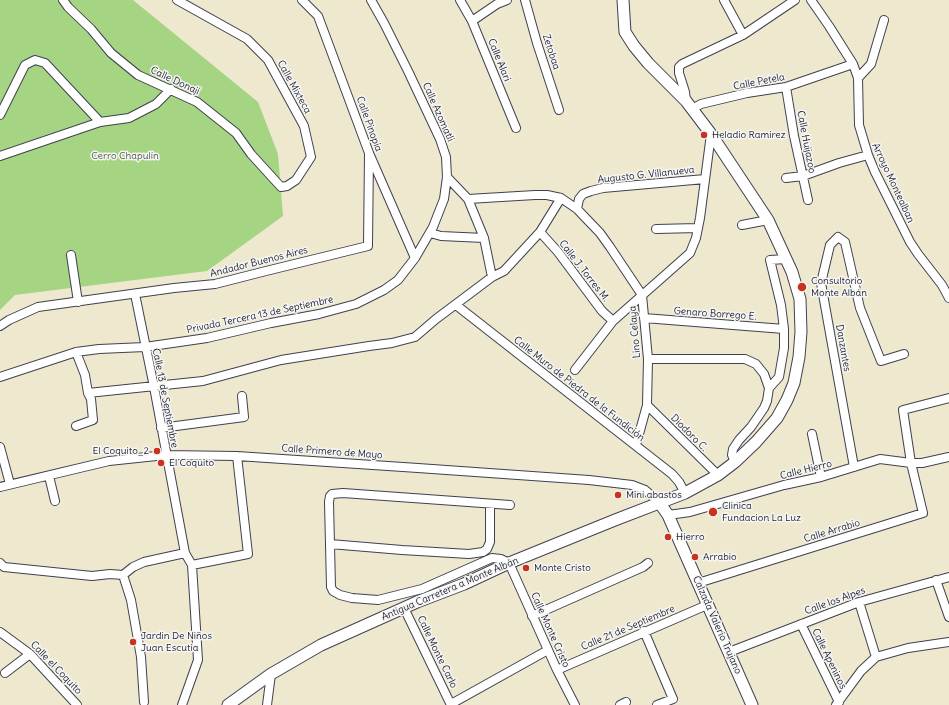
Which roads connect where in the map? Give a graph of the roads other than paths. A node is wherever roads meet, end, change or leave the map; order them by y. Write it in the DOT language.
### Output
graph roads {
  1 [pos="63,0"];
  2 [pos="177,0"];
  3 [pos="302,0"];
  4 [pos="371,0"];
  5 [pos="460,0"];
  6 [pos="507,0"];
  7 [pos="525,0"];
  8 [pos="622,0"];
  9 [pos="724,0"];
  10 [pos="795,0"];
  11 [pos="811,0"];
  12 [pos="884,20"];
  13 [pos="472,21"];
  14 [pos="743,35"];
  15 [pos="853,64"];
  16 [pos="858,78"];
  17 [pos="786,88"];
  18 [pos="171,89"];
  19 [pos="689,105"];
  20 [pos="559,110"];
  21 [pos="0,115"];
  22 [pos="100,122"];
  23 [pos="516,128"];
  24 [pos="711,134"];
  25 [pos="369,153"];
  26 [pos="868,155"];
  27 [pos="0,156"];
  28 [pos="803,176"];
  29 [pos="447,177"];
  30 [pos="786,178"];
  31 [pos="705,179"];
  32 [pos="296,180"];
  33 [pos="380,180"];
  34 [pos="368,182"];
  35 [pos="561,198"];
  36 [pos="468,200"];
  37 [pos="808,200"];
  38 [pos="577,209"];
  39 [pos="768,220"];
  40 [pos="742,226"];
  41 [pos="698,228"];
  42 [pos="656,229"];
  43 [pos="540,232"];
  44 [pos="430,233"];
  45 [pos="484,238"];
  46 [pos="71,255"];
  47 [pos="415,258"];
  48 [pos="786,258"];
  49 [pos="492,277"];
  50 [pos="135,294"];
  51 [pos="642,295"];
  52 [pos="949,298"];
  53 [pos="78,302"];
  54 [pos="456,305"];
  55 [pos="644,318"];
  56 [pos="613,321"];
  57 [pos="0,326"];
  58 [pos="784,329"];
  59 [pos="145,347"];
  60 [pos="76,352"];
  61 [pos="904,354"];
  62 [pos="648,358"];
  63 [pos="575,370"];
  64 [pos="0,377"];
  65 [pos="154,387"];
  66 [pos="769,388"];
  67 [pos="88,393"];
  68 [pos="242,396"];
  69 [pos="949,398"];
  70 [pos="647,405"];
  71 [pos="76,426"];
  72 [pos="161,428"];
  73 [pos="812,434"];
  74 [pos="636,446"];
  75 [pos="0,447"];
  76 [pos="166,455"];
  77 [pos="237,456"];
  78 [pos="949,456"];
  79 [pos="735,462"];
  80 [pos="912,463"];
  81 [pos="854,467"];
  82 [pos="718,475"];
  83 [pos="49,476"];
  84 [pos="821,477"];
  85 [pos="10,484"];
  86 [pos="0,487"];
  87 [pos="685,493"];
  88 [pos="54,501"];
  89 [pos="659,502"];
  90 [pos="490,504"];
  91 [pos="510,505"];
  92 [pos="668,515"];
  93 [pos="330,544"];
  94 [pos="185,553"];
  95 [pos="0,563"];
  96 [pos="509,563"];
  97 [pos="192,565"];
  98 [pos="646,565"];
  99 [pos="123,576"];
  100 [pos="949,577"];
  101 [pos="936,580"];
  102 [pos="698,583"];
  103 [pos="859,602"];
  104 [pos="707,605"];
  105 [pos="404,608"];
  106 [pos="532,616"];
  107 [pos="949,617"];
  108 [pos="801,624"];
  109 [pos="644,631"];
  110 [pos="0,632"];
  111 [pos="949,642"];
  112 [pos="548,650"];
  113 [pos="729,652"];
  114 [pos="30,654"];
  115 [pos="876,657"];
  116 [pos="557,670"];
  117 [pos="5,673"];
  118 [pos="271,674"];
  119 [pos="144,702"];
  120 [pos="837,703"];
  121 [pos="77,705"];
  122 [pos="182,705"];
  123 [pos="228,705"];
  124 [pos="267,705"];
  125 [pos="451,705"];
  126 [pos="574,705"];
  127 [pos="657,705"];
  128 [pos="752,705"];
  1 -- 18 [label="street, Calle Donají"];
  2 -- 32 [label="street, Calle Mixteca"];
  3 -- 25 [label="street, Calle Pinopia"];
  4 -- 29 [label="street, Calle Azomatli"];
  5 -- 13 [label="street, Calle Alari"];
  6 -- 13 [label="street"];
  7 -- 20 [label="street, Zetobaa"];
  8 -- 19 [label="street, Antigua Carretera a Monte Albán"];
  9 -- 14 [label="street"];
  10 -- 14 [label="street"];
  11 -- 15 [label="street, Arroyo Montealban"];
  12 -- 16 [label="street"];
  13 -- 23 [label="street, Calle Alari"];
  14 -- 19 [label="street"];
  15 -- 16 [label="street, Arroyo Montealban"];
  15 -- 17 [label="street, Calle Petela"];
  16 -- 26 [label="street, Arroyo Montealban"];
  17 -- 19 [label="street, Calle Petela"];
  17 -- 28 [label="street, Calle Huijazoo"];
  18 -- 22 [label="street"];
  18 -- 32 [label="street, Calle Donají"];
  19 -- 24 [label="street, Antigua Carretera a Monte Albán"];
  21 -- 22 [label="street"];
  22 -- 27 [label="street"];
  24 -- 31 [label="street"];
  24 -- 39 [label="street, Antigua Carretera a Monte Albán"];
  25 -- 33 [label="street, Calle Pinopia"];
  25 -- 34 [label="street, Andador Buenos Aires"];
  26 -- 28 [label="street"];
  26 -- 52 [label="street, Arroyo Montealban"];
  28 -- 30 [label="street"];
  28 -- 37 [label="street, Calle Huijazoo"];
  29 -- 36 [label="street"];
  29 -- 44 [label="street, Calle Azomatli"];
  31 -- 38 [label="street, Augusto G. Villanueva"];
  31 -- 41 [label="street"];
  33 -- 34 [label="street"];
  33 -- 47 [label="street, Calle Pinopia"];
  34 -- 50 [label="street, Andador Buenos Aires"];
  35 -- 36 [label="street"];
  35 -- 38 [label="street, Lino Celaya"];
  35 -- 43 [label="street"];
  36 -- 45 [label="street"];
  38 -- 51 [label="street, Lino Celaya"];
  39 -- 40 [label="street"];
  39 -- 48 [label="street, Antigua Carretera a Monte Albán"];
  41 -- 42 [label="street"];
  41 -- 51 [label="street"];
  43 -- 49 [label="street"];
  43 -- 56 [label="street, Calle J. Torres M."];
  44 -- 45 [label="street"];
  44 -- 47 [label="street, Calle Azomatli"];
  45 -- 49 [label="street"];
  46 -- 53 [label="street"];
  47 -- 59 [label="street, Privada Tercera 13 de Septiembre"];
  48 -- 58 [label="street"];
  48 -- 79 [label="street, Antigua Carretera a Monte Albán"];
  49 -- 54 [label="street"];
  50 -- 53 [label="street, Andador Buenos Aires"];
  50 -- 59 [label="street, Calle 13 de Septiembre"];
  51 -- 55 [label="street, Lino Celaya"];
  51 -- 56 [label="street"];
  53 -- 57 [label="street, Andador Buenos Aires"];
  54 -- 65 [label="street"];
  54 -- 74 [label="street, Calle Muro de Piedra de la Fundición"];
  55 -- 58 [label="street, Genaro Borrego E."];
  55 -- 62 [label="street, Lino Celaya"];
  56 -- 63 [label="street"];
  58 -- 66 [label="street"];
  59 -- 60 [label="street, Privada Tercera 13 de Septiembre"];
  59 -- 65 [label="street, Calle 13 de Septiembre"];
  60 -- 64 [label="street, Privada Tercera 13 de Septiembre"];
  60 -- 67 [label="street"];
  61 -- 81 [label="street, Danzantes"];
  62 -- 66 [label="street"];
  62 -- 70 [label="street, Lino Celaya"];
  65 -- 67 [label="street"];
  65 -- 72 [label="street, Calle 13 de Septiembre"];
  66 -- 79 [label="street"];
  67 -- 71 [label="street"];
  68 -- 72 [label="street"];
  69 -- 80 [label="street"];
  70 -- 74 [label="street, Lino Celaya"];
  70 -- 82 [label="street, Diodoro C."];
  72 -- 76 [label="street, Calle 13 de Septiembre"];
  73 -- 84 [label="street"];
  74 -- 87 [label="street, Calle Muro de Piedra de la Fundición"];
  75 -- 85 [label="street"];
  76 -- 77 [label="street, Calle Primero de Mayo"];
  76 -- 83 [label="street, Calle Primero de Mayo"];
  76 -- 94 [label="street, Calle 13 de Septiembre"];
  77 -- 89 [label="street, Calle Primero de Mayo"];
  77 -- 97 [label="street"];
  78 -- 80 [label="street, Calle Hierro"];
  79 -- 82 [label="street, Antigua Carretera a Monte Albán"];
  80 -- 81 [label="street, Calle Hierro"];
  80 -- 102 [label="street, Calle Arrabio"];
  81 -- 84 [label="street, Calle Hierro"];
  82 -- 87 [label="street, Antigua Carretera a Monte Albán"];
  83 -- 85 [label="street, Calle Primero de Mayo"];
  83 -- 88 [label="street"];
  84 -- 92 [label="street, Calle Hierro"];
  85 -- 86 [label="street, Calle Primero de Mayo"];
  87 -- 89 [label="street, Antigua Carretera a Monte Albán"];
  89 -- 92 [label="street, Calzada Valerio Trujano"];
  89 -- 96 [label="street, Antigua Carretera a Monte Albán"];
  90 -- 91 [label="street"];
  90 -- 93 [label="street"];
  90 -- 93 [label="street"];
  92 -- 102 [label="street, Calzada Valerio Trujano"];
  93 -- 96 [label="street"];
  94 -- 97 [label="street, Calle 13 de Septiembre"];
  94 -- 99 [label="street"];
  95 -- 99 [label="street"];
  96 -- 105 [label="street, Antigua Carretera a Monte Albán"];
  96 -- 106 [label="street, Calle Monte Cristo"];
  97 -- 122 [label="street"];
  98 -- 106 [label="street"];
  99 -- 119 [label="street"];
  100 -- 101 [label="street, Calle los Alpes"];
  101 -- 103 [label="street, Calle los Alpes"];
  101 -- 107 [label="street"];
  102 -- 104 [label="street, Calzada Valerio Trujano"];
  103 -- 108 [label="street, Calle los Alpes"];
  103 -- 115 [label="street"];
  104 -- 109 [label="street, Calle 21 de Septiembre"];
  104 -- 113 [label="street, Calzada Valerio Trujano"];
  105 -- 118 [label="street, Antigua Carretera a Monte Albán"];
  105 -- 125 [label="street, Calle Monte Carlo"];
  106 -- 112 [label="street, Calle Monte Cristo"];
  108 -- 113 [label="street, Calle los Alpes"];
  108 -- 120 [label="street, Calle Apeninos"];
  109 -- 116 [label="street, Calle 21 de Septiembre"];
  109 -- 127 [label="street"];
  110 -- 114 [label="street, Calle el Coquito"];
  111 -- 115 [label="street"];
  112 -- 116 [label="street, Calle Monte Cristo"];
  112 -- 125 [label="street"];
  113 -- 128 [label="street, Calzada Valerio Trujano"];
  114 -- 117 [label="street"];
  114 -- 121 [label="street, Calle el Coquito"];
  115 -- 120 [label="street"];
  116 -- 126 [label="street, Calle Monte Cristo"];
  118 -- 123 [label="street, Antigua Carretera a Monte Albán"];
  118 -- 124 [label="street"];
}
